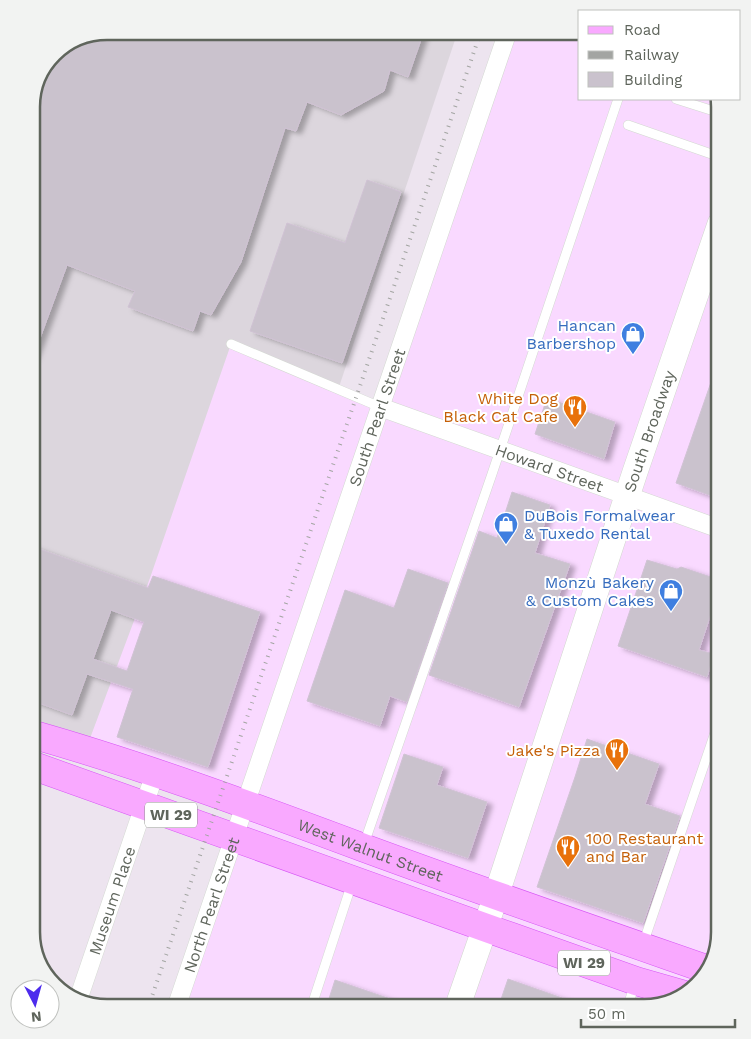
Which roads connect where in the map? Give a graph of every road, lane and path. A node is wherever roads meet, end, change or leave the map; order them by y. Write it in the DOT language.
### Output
graph roads {
  1 [pos="505,40"];
  2 [pos="618,100"];
  3 [pos="679,100"];
  4 [pos="711,110"];
  5 [pos="628,125"];
  6 [pos="711,154"];
  7 [pos="711,250"];
  8 [pos="231,344"];
  9 [pos="380,407"];
  10 [pos="500,450"];
  11 [pos="627,495"];
  12 [pos="711,526"];
  13 [pos="40,736"];
  14 [pos="711,744"];
  15 [pos="40,768"];
  16 [pos="156,773"];
  17 [pos="246,804"];
  18 [pos="144,806"];
  19 [pos="234,836"];
  20 [pos="363,848"];
  21 [pos="353,880"];
  22 [pos="496,896"];
  23 [pos="485,928"];
  24 [pos="642,947"];
  25 [pos="701,967"];
  26 [pos="636,981"];
  27 [pos="674,992"];
  28 [pos="80,993"];
  29 [pos="179,999"];
  30 [pos="314,999"];
  31 [pos="461,999"];
  32 [pos="630,999"];
  1 -- 9 [label="street, South Pearl Street"];
  2 -- 10 [label="lane"];
  3 -- 4 [label="lane"];
  5 -- 6 [label="lane"];
  7 -- 11 [label="street, South Broadway"];
  8 -- 9 [label="lane"];
  9 -- 10 [label="street, Howard Street"];
  9 -- 17 [label="street, South Pearl Street"];
  10 -- 11 [label="street, Howard Street"];
  10 -- 20 [label="lane"];
  11 -- 12 [label="street, Howard Street"];
  11 -- 22 [label="street, South Broadway"];
  13 -- 16 [label="main road, West Walnut Street / WI 29"];
  14 -- 24 [label="lane"];
  15 -- 18 [label="main road, WI 29"];
  16 -- 17 [label="main road, West Walnut Street / WI 29"];
  16 -- 18 [label="street, Museum Place"];
  17 -- 19 [label="street, North Pearl Street"];
  17 -- 20 [label="main road, West Walnut Street / WI 29"];
  18 -- 19 [label="main road, WI 29"];
  18 -- 28 [label="street, Museum Place"];
  19 -- 21 [label="main road, WI 29"];
  19 -- 29 [label="street, North Pearl Street"];
  20 -- 22 [label="main road, West Walnut Street / WI 29"];
  21 -- 23 [label="main road, WI 29"];
  21 -- 30 [label="lane"];
  22 -- 23 [label="street, South Broadway"];
  22 -- 24 [label="main road, West Walnut Street / WI 29"];
  23 -- 26 [label="main road, WI 29"];
  23 -- 31 [label="street, South Broadway"];
  24 -- 25 [label="main road, West Walnut Street / WI 29"];
  26 -- 27 [label="main road, WI 29"];
  26 -- 32 [label="lane"];
}
